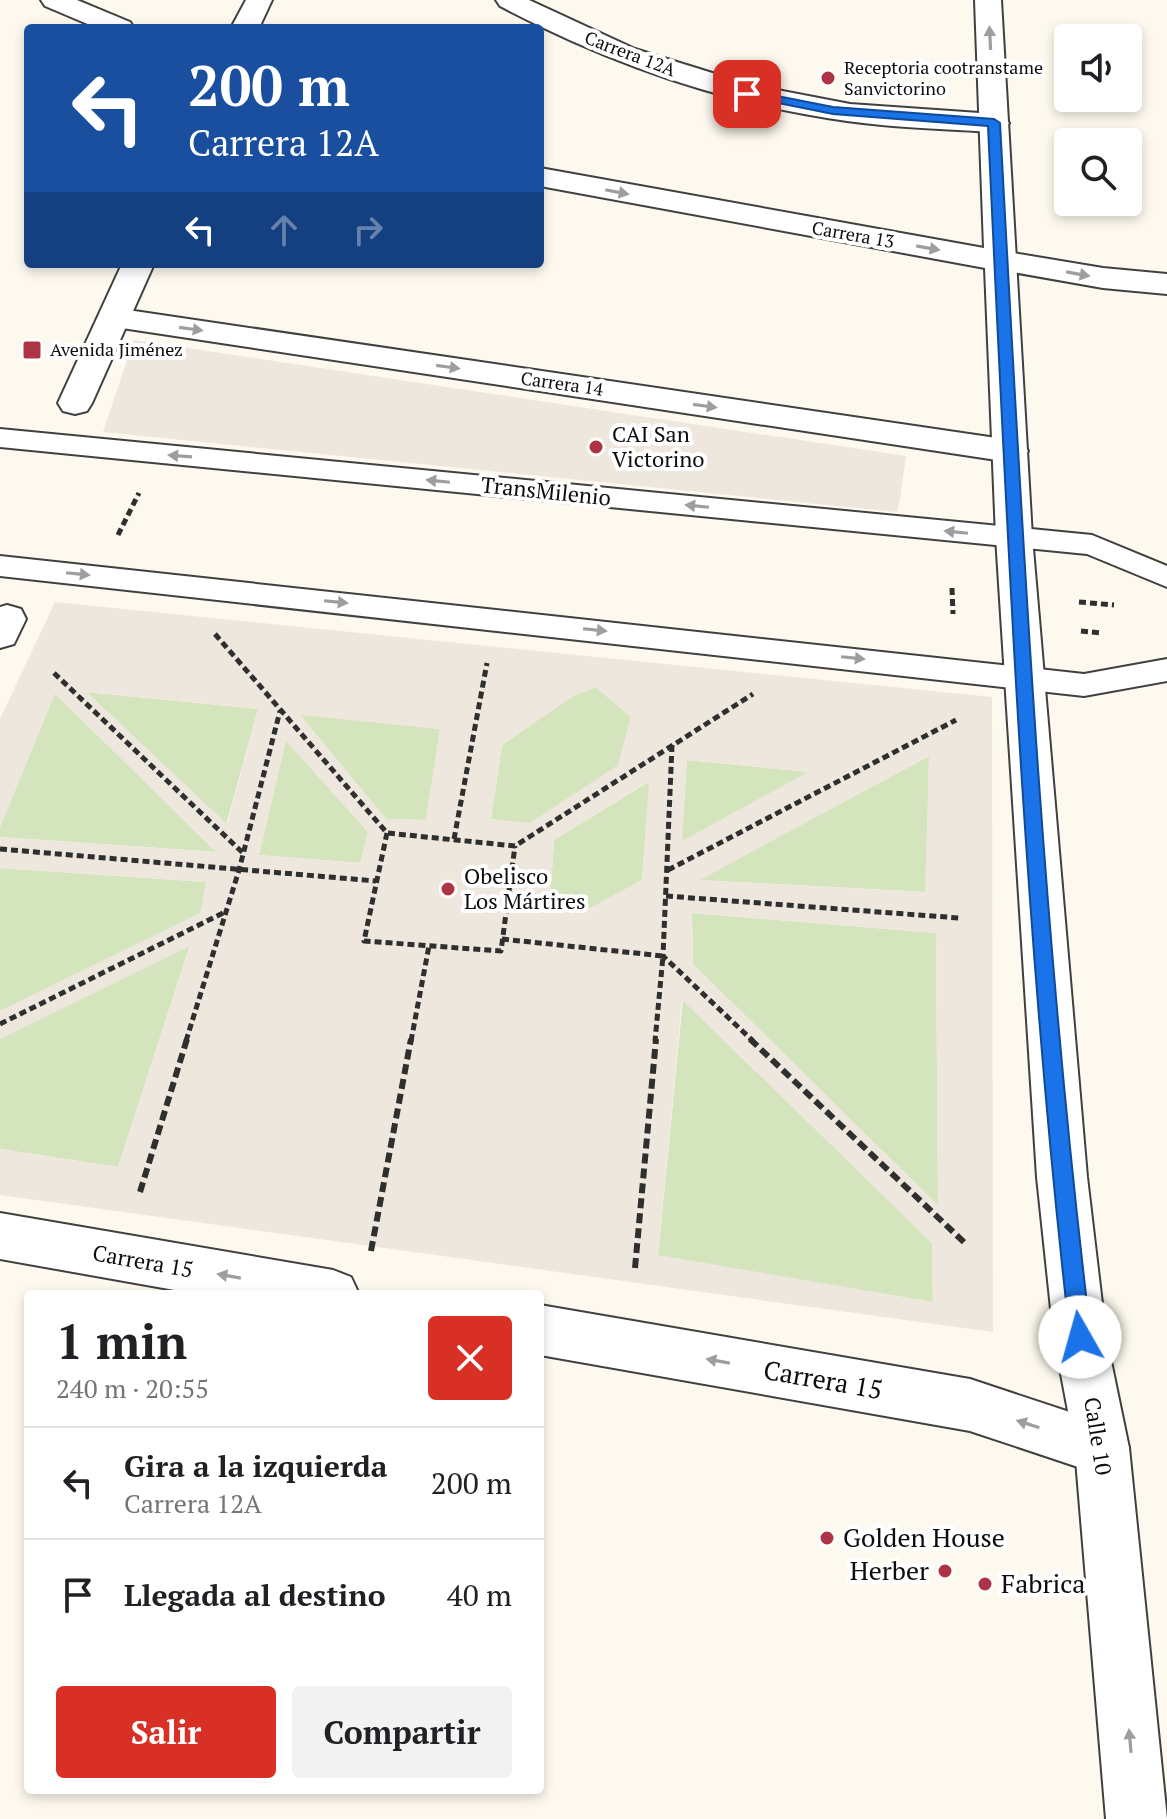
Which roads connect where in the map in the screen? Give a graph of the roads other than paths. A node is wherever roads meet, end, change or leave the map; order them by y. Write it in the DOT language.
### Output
graph roads {
  1 [pos="54,0"];
  2 [pos="259,0"];
  3 [pos="509,0"];
  4 [pos="988,0"];
  5 [pos="111,24"];
  6 [pos="247,24"];
  7 [pos="994,123"];
  8 [pos="544,178"];
  9 [pos="1001,261"];
  10 [pos="136,268"];
  11 [pos="1167,284"];
  12 [pos="114,318"];
  13 [pos="75,403"];
  14 [pos="0,438"];
  15 [pos="1010,451"];
  16 [pos="1014,537"];
  17 [pos="1092,545"];
  18 [pos="1167,553"];
  19 [pos="0,566"];
  20 [pos="1167,577"];
  21 [pos="1167,670"];
  22 [pos="1024,678"];
  23 [pos="1084,685"];
  24 [pos="1167,694"];
  25 [pos="0,1236"];
  26 [pos="310,1290"];
  27 [pos="544,1331"];
  28 [pos="1102,1448"];
  29 [pos="1137,1819"];
  1 -- 5 [label="street"];
  2 -- 6 [label="street"];
  3 -- 7 [label="street, Carrera 12A"];
  7 -- 4 [label="street, Calle 10, one-way"];
  7 -- 9 [label="street, Calle 10"];
  8 -- 9 [label="street, Carrera 13, one-way"];
  9 -- 11 [label="street, Carrera 13, one-way"];
  9 -- 15 [label="street, Calle 10"];
  10 -- 12 [label="street"];
  12 -- 13 [label="street"];
  12 -- 15 [label="street, Carrera 14, one-way"];
  16 -- 14 [label="lane, TransMilenio, one-way"];
  15 -- 16 [label="street, Calle 10"];
  16 -- 17 [label="lane, TransMilenio"];
  16 -- 22 [label="street, Calle 10"];
  17 -- 18 [label="lane, TransMilenio"];
  17 -- 20 [label="lane, TransMilenio"];
  19 -- 22 [label="lane, one-way"];
  21 -- 23 [label="lane"];
  22 -- 23 [label="lane"];
  22 -- 28 [label="street, Calle 10"];
  23 -- 24 [label="lane"];
  26 -- 25 [label="street, Carrera 15, one-way"];
  28 -- 27 [label="street, Carrera 15, one-way"];
  29 -- 28 [label="street, Calle 10, one-way"];
}
